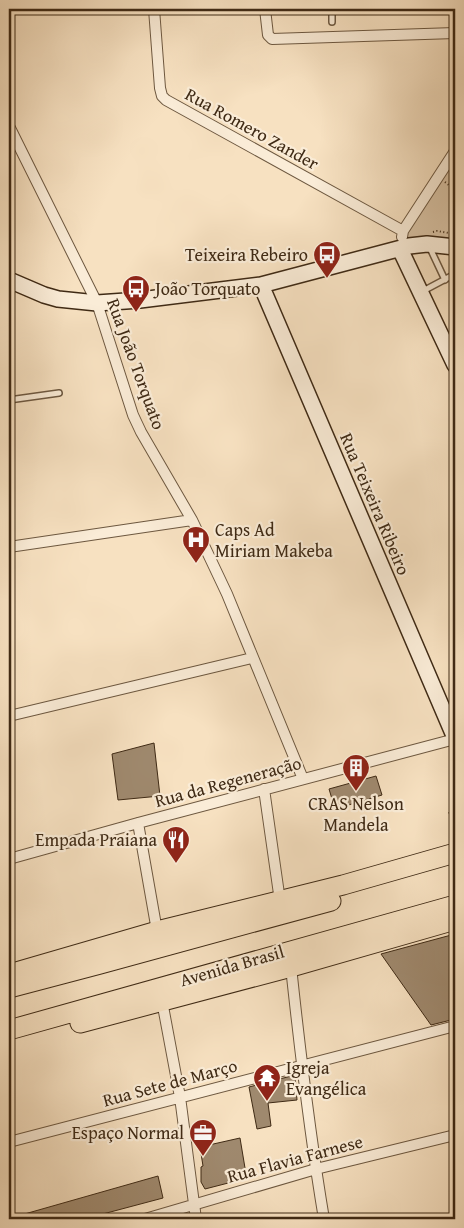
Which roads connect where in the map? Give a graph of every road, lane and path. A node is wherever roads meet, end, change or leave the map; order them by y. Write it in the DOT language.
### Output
graph roads {
  1 [pos="154,9"];
  2 [pos="265,9"];
  3 [pos="332,9"];
  4 [pos="332,22"];
  5 [pos="455,33"];
  6 [pos="9,126"];
  7 [pos="455,151"];
  8 [pos="439,178"];
  9 [pos="455,190"];
  10 [pos="403,231"];
  11 [pos="427,244"];
  12 [pos="455,247"];
  13 [pos="400,249"];
  14 [pos="455,274"];
  15 [pos="9,280"];
  16 [pos="445,280"];
  17 [pos="261,285"];
  18 [pos="421,292"];
  19 [pos="97,303"];
  20 [pos="455,365"];
  21 [pos="58,393"];
  22 [pos="9,400"];
  23 [pos="192,520"];
  24 [pos="9,547"];
  25 [pos="252,658"];
  26 [pos="9,716"];
  27 [pos="455,738"];
  28 [pos="303,779"];
  29 [pos="264,789"];
  30 [pos="138,823"];
  31 [pos="455,823"];
  32 [pos="455,837"];
  33 [pos="455,853"];
  34 [pos="9,859"];
  35 [pos="455,866"];
  36 [pos="343,885"];
  37 [pos="280,901"];
  38 [pos="455,905"];
  39 [pos="455,920"];
  40 [pos="157,931"];
  41 [pos="285,960"];
  42 [pos="9,974"];
  43 [pos="30,982"];
  44 [pos="9,988"];
  45 [pos="162,1001"];
  46 [pos="455,1026"];
  47 [pos="9,1030"];
  48 [pos="9,1042"];
  49 [pos="302,1066"];
  50 [pos="180,1097"];
  51 [pos="455,1135"];
  52 [pos="9,1142"];
  53 [pos="316,1169"];
  54 [pos="194,1204"];
  55 [pos="145,1219"];
  56 [pos="196,1219"];
  57 [pos="324,1219"];
  1 -- 10 [label="street, Rua Romero Zander"];
  2 -- 5 [label="street"];
  3 -- 4 [label="lane"];
  6 -- 19 [label="street, Rua João Torquato"];
  7 -- 8 [label="street"];
  8 -- 9 [label="path"];
  8 -- 10 [label="street"];
  10 -- 13 [label="street"];
  11 -- 12 [label="street"];
  11 -- 13 [label="street"];
  11 -- 16 [label="lane"];
  13 -- 17 [label="street"];
  13 -- 18 [label="street"];
  14 -- 16 [label="lane"];
  15 -- 19 [label="street"];
  16 -- 18 [label="lane"];
  17 -- 19 [label="street"];
  17 -- 27 [label="street, Rua Teixeira Ribeiro"];
  18 -- 20 [label="street"];
  19 -- 23 [label="street, Rua João Torquato"];
  21 -- 22 [label="lane"];
  23 -- 24 [label="street"];
  23 -- 25 [label="street, Rua João Torquato"];
  25 -- 26 [label="street"];
  25 -- 28 [label="street, Rua João Torquato"];
  27 -- 28 [label="street, Rua da Regeneração"];
  28 -- 29 [label="street, Rua da Regeneração"];
  29 -- 30 [label="street, Rua da Regeneração"];
  29 -- 37 [label="street"];
  30 -- 34 [label="street, Rua da Regeneração"];
  30 -- 40 [label="street"];
  31 -- 32 [label="path"];
  33 -- 36 [label="highway"];
  35 -- 43 [label="highway, Avenida Brasil"];
  36 -- 37 [label="highway"];
  36 -- 43 [label="highway"];
  37 -- 40 [label="highway"];
  38 -- 41 [label="highway, Avenida Brasil"];
  39 -- 41 [label="highway, Avenida Brasil"];
  40 -- 42 [label="highway"];
  41 -- 45 [label="highway, Avenida Brasil"];
  41 -- 47 [label="highway, Avenida Brasil"];
  41 -- 49 [label="street"];
  43 -- 44 [label="highway, Avenida Brasil"];
  45 -- 48 [label="highway, Avenida Brasil"];
  45 -- 50 [label="street"];
  46 -- 49 [label="street, Rua Sete de Março"];
  49 -- 50 [label="street, Rua Sete de Março"];
  49 -- 53 [label="street"];
  50 -- 52 [label="street, Rua Sete de Março"];
  50 -- 54 [label="street"];
  51 -- 53 [label="street, Rua Flavia Farnese"];
  53 -- 54 [label="street, Rua Flavia Farnese"];
  53 -- 57 [label="street"];
  54 -- 55 [label="street, Rua Flavia Farnese"];
  54 -- 56 [label="street"];
}
